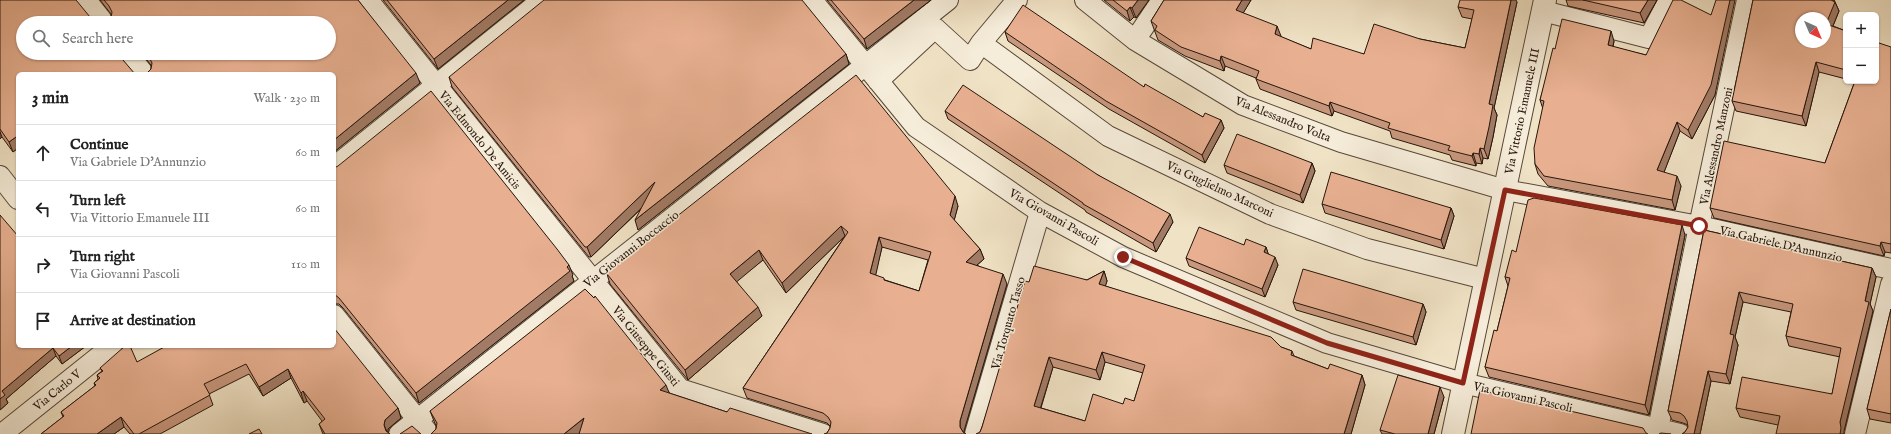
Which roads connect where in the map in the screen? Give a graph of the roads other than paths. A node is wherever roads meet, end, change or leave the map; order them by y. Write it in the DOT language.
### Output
graph roads {
  1 [pos="86,0"];
  2 [pos="368,0"];
  3 [pos="542,0"];
  4 [pos="812,0"];
  5 [pos="948,0"];
  6 [pos="1017,0"];
  7 [pos="1085,0"];
  8 [pos="1162,0"];
  9 [pos="1669,0"];
  10 [pos="1747,0"];
  11 [pos="1544,6"];
  12 [pos="99,16"];
  13 [pos="1135,40"];
  14 [pos="981,43"];
  15 [pos="133,60"];
  16 [pos="865,65"];
  17 [pos="142,72"];
  18 [pos="878,81"];
  19 [pos="435,85"];
  20 [pos="336,165"];
  21 [pos="0,176"];
  22 [pos="1505,190"];
  23 [pos="16,196"];
  24 [pos="1040,212"];
  25 [pos="1699,226"];
  26 [pos="1891,269"];
  27 [pos="1485,279"];
  28 [pos="592,280"];
  29 [pos="1891,284"];
  30 [pos="336,317"];
  31 [pos="110,348"];
  32 [pos="1463,383"];
  33 [pos="424,427"];
  34 [pos="1658,432"];
  35 [pos="2,434"];
  36 [pos="399,434"];
  37 [pos="823,434"];
  38 [pos="975,434"];
  39 [pos="1452,434"];
  40 [pos="1680,434"];
  41 [pos="1855,434"];
  1 -- 12 [label="street"];
  2 -- 19 [label="street, Via Edmondo De Amicis"];
  3 -- 19 [label="street"];
  4 -- 16 [label="street, Via Giovanni Pascoli"];
  5 -- 16 [label="street, Via Giovanni Boccaccio"];
  6 -- 14 [label="street"];
  7 -- 13 [label="street, Via Alessandro Volta"];
  8 -- 13 [label="street"];
  9 -- 11 [label="street"];
  10 -- 25 [label="street, Via Alessandro Manzoni"];
  11 -- 22 [label="street, Via Vittorio Emanuele III"];
  13 -- 22 [label="street, Via Alessandro Volta"];
  14 -- 18 [label="street"];
  14 -- 27 [label="street, Via Guglielmo Marconi"];
  15 -- 17 [label="street"];
  16 -- 18 [label="street, Via Giovanni Pascoli"];
  16 -- 28 [label="street, Via Giovanni Boccaccio"];
  18 -- 24 [label="street, Via Giovanni Pascoli"];
  19 -- 20 [label="street"];
  19 -- 28 [label="street, Via Edmondo De Amicis"];
  21 -- 23 [label="street"];
  22 -- 25 [label="street, Via Gabriele D'Annunzio"];
  22 -- 27 [label="street, Via Vittorio Emanuele III"];
  24 -- 32 [label="street, Via Giovanni Pascoli"];
  24 -- 38 [label="street, Via Torquato Tasso"];
  25 -- 26 [label="street, Via Gabriele D'Annunzio"];
  25 -- 34 [label="street, Via Alessandro Manzoni"];
  27 -- 32 [label="street, Via Vittorio Emanuele III"];
  28 -- 33 [label="street, Via Giovanni Boccaccio"];
  28 -- 37 [label="street, Via Giuseppe Giusti"];
  29 -- 41 [label="street"];
  30 -- 33 [label="street"];
  31 -- 35 [label="street, Via Carlo V"];
  32 -- 34 [label="street, Via Giovanni Pascoli"];
  32 -- 39 [label="street, Via Vittorio Emanuele III"];
  33 -- 36 [label="street, Via Giovanni Boccaccio"];
  34 -- 40 [label="street, Via Giovanni Pascoli"];
}
